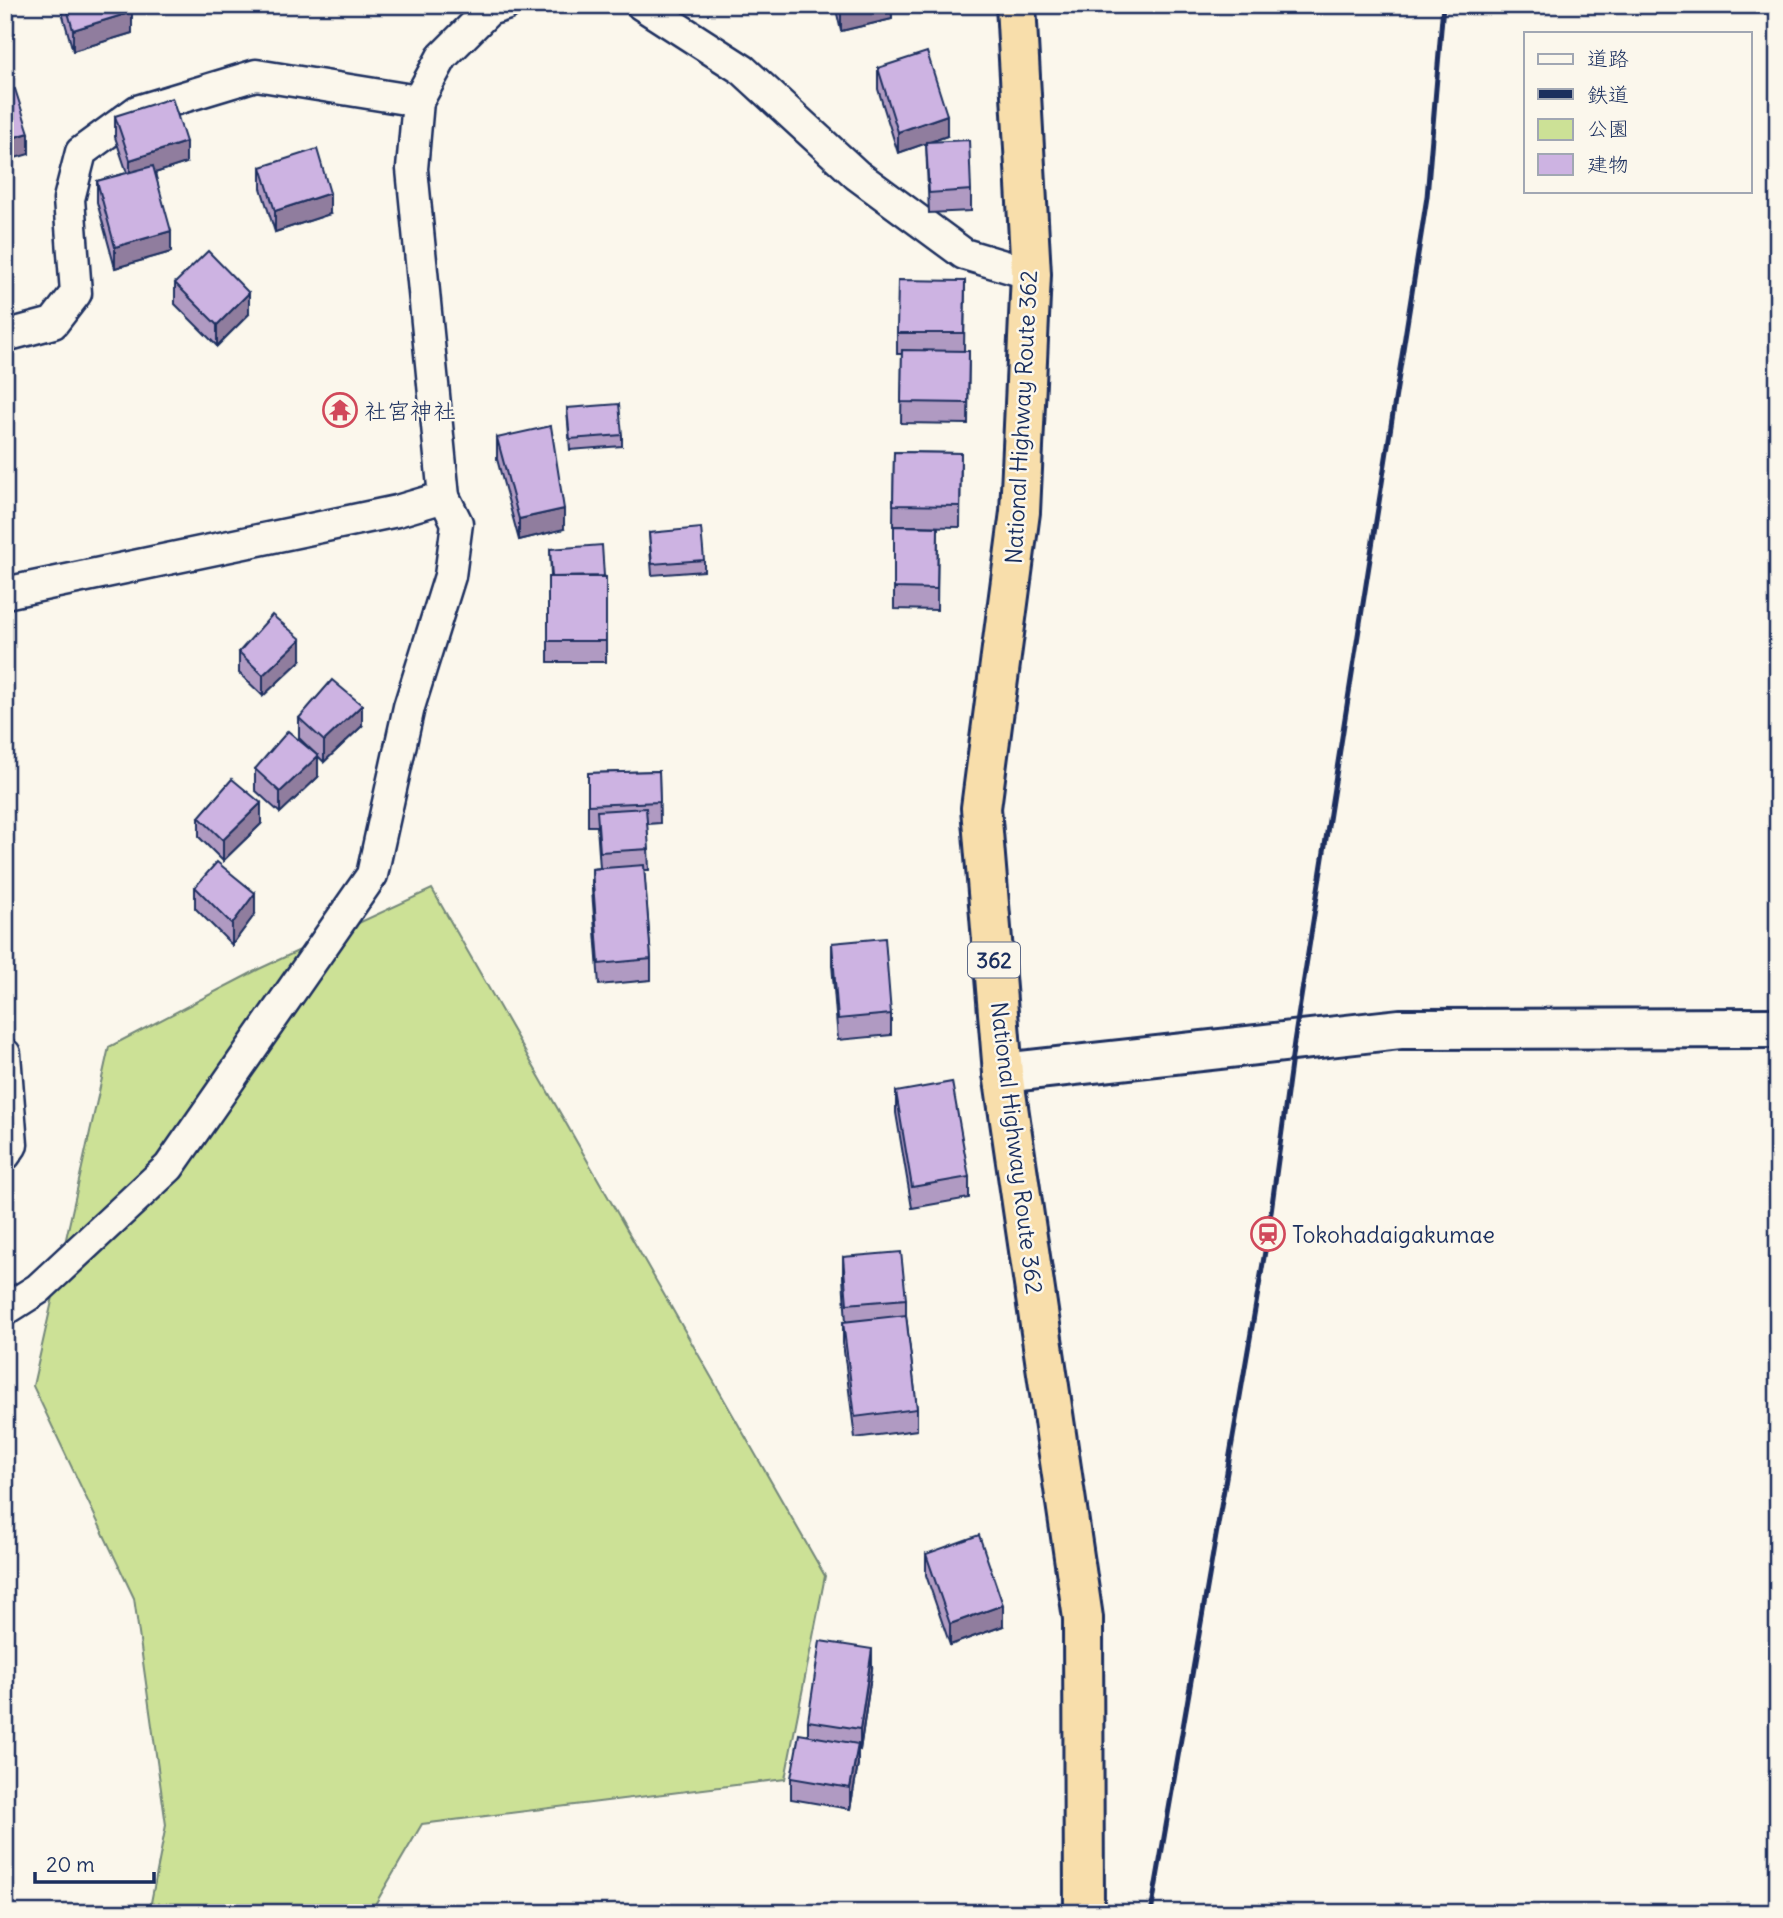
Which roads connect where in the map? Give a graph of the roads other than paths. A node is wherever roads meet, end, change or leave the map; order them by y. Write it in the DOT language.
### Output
graph roads {
  1 [pos="505,5"];
  2 [pos="642,5"];
  3 [pos="1016,5"];
  4 [pos="418,101"];
  5 [pos="1031,274"];
  6 [pos="5,336"];
  7 [pos="444,497"];
  8 [pos="5,593"];
  9 [pos="1778,1028"];
  10 [pos="5,1054"];
  11 [pos="1003,1073"];
  12 [pos="5,1155"];
  13 [pos="5,1310"];
  14 [pos="1084,1913"];
  1 -- 4 [label="street"];
  2 -- 5 [label="street"];
  3 -- 5 [label="highway, National Highway Route 362 / 362"];
  4 -- 6 [label="street"];
  4 -- 7 [label="street"];
  5 -- 11 [label="highway, National Highway Route 362 / 362"];
  7 -- 8 [label="street"];
  7 -- 13 [label="street"];
  9 -- 11 [label="street"];
  10 -- 12 [label="street"];
  11 -- 14 [label="highway, National Highway Route 362 / 362"];
}
